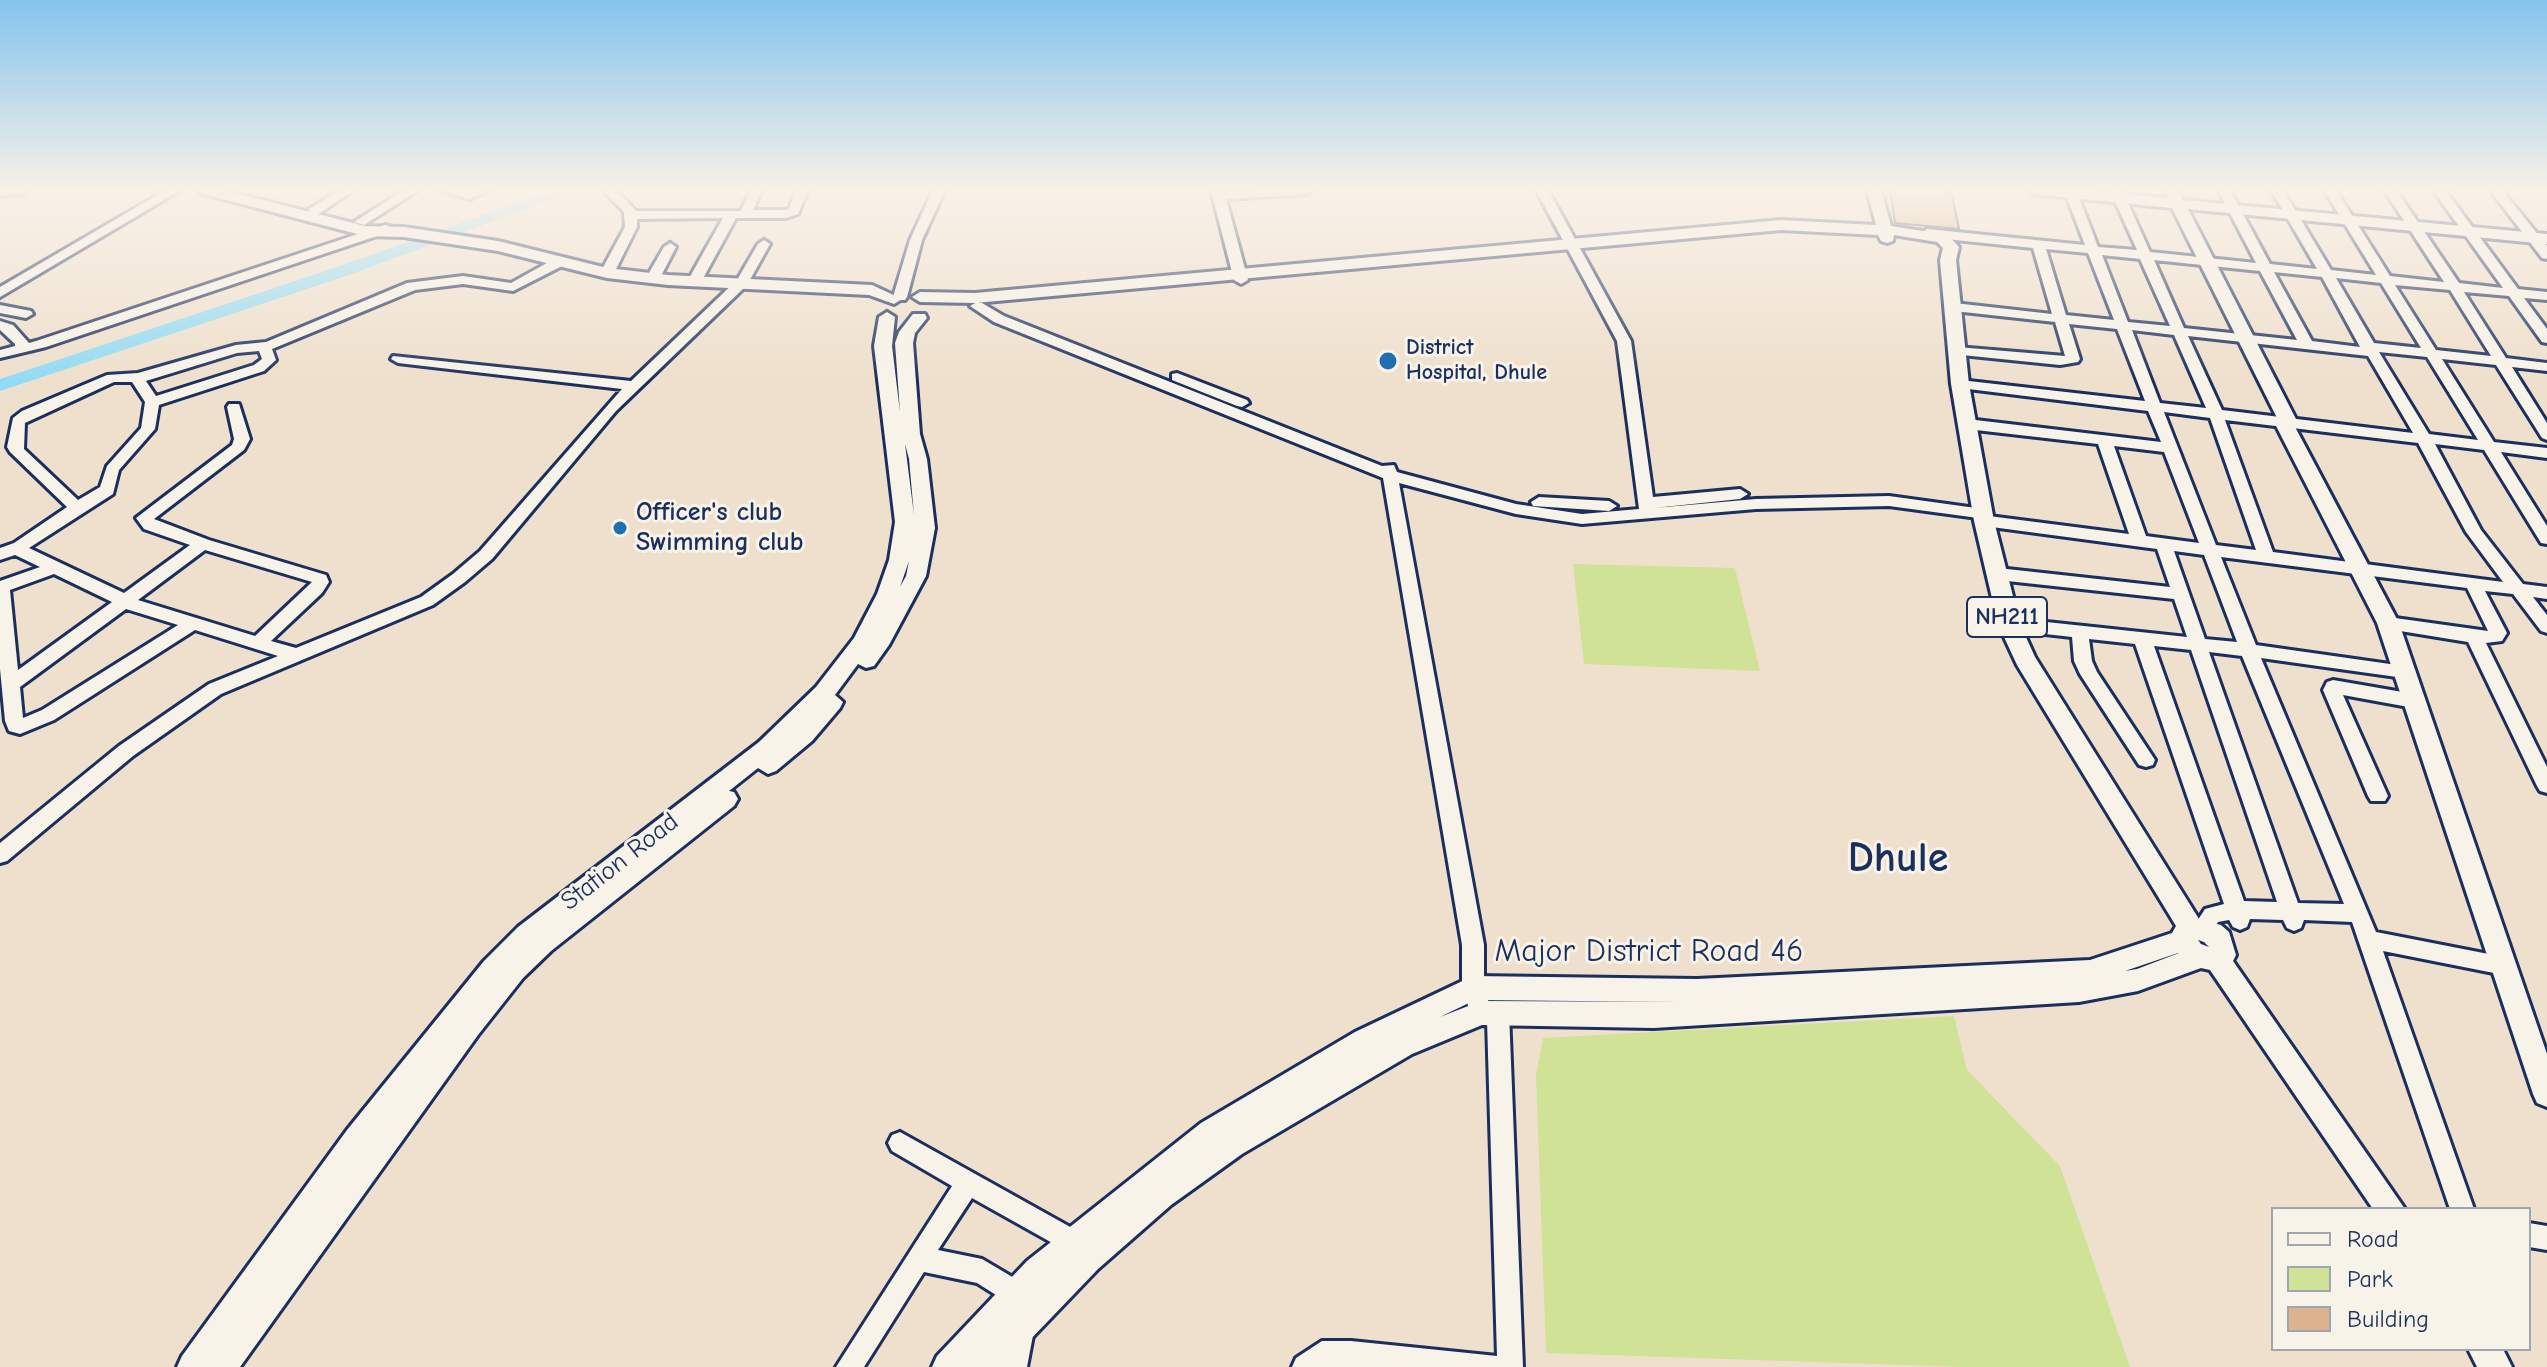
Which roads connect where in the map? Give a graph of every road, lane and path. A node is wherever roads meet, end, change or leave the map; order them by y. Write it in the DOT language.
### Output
graph roads {
  1 [pos="66,254"];
  2 [pos="325,254"];
  3 [pos="532,254"];
  4 [pos="617,254"];
  5 [pos="666,254"];
  6 [pos="713,254"];
  7 [pos="757,254"];
  8 [pos="911,254"];
  9 [pos="1234,254"];
  10 [pos="1486,254"];
  11 [pos="1576,254"];
  12 [pos="1944,254"];
  13 [pos="1949,254"];
  14 [pos="2041,254"];
  15 [pos="2096,254"];
  16 [pos="2145,254"];
  17 [pos="2206,254"];
  18 [pos="2258,254"];
  19 [pos="2315,254"];
  20 [pos="2369,254"];
  21 [pos="2434,254"];
  22 [pos="2488,254"];
  23 [pos="1948,260"];
  24 [pos="2209,260"];
  25 [pos="559,262"];
  26 [pos="2265,267"];
  27 [pos="607,273"];
  28 [pos="2326,273"];
  29 [pos="1240,276"];
  30 [pos="653,278"];
  31 [pos="2385,279"];
  32 [pos="694,282"];
  33 [pos="738,283"];
  34 [pos="2454,286"];
  35 [pos="1,292"];
  36 [pos="2515,293"];
  37 [pos="2547,296"];
  38 [pos="996,304"];
  39 [pos="891,306"];
  40 [pos="977,306"];
  41 [pos="1954,307"];
  42 [pos="0,309"];
  43 [pos="922,310"];
  44 [pos="26,314"];
  45 [pos="2062,318"];
  46 [pos="0,325"];
  47 [pos="2123,325"];
  48 [pos="2179,331"];
  49 [pos="2547,339"];
  50 [pos="2247,340"];
  51 [pos="2307,346"];
  52 [pos="264,347"];
  53 [pos="2369,349"];
  54 [pos="22,350"];
  55 [pos="1957,351"];
  56 [pos="2431,353"];
  57 [pos="0,354"];
  58 [pos="398,359"];
  59 [pos="2501,361"];
  60 [pos="2547,367"];
  61 [pos="140,377"];
  62 [pos="1960,384"];
  63 [pos="634,386"];
  64 [pos="152,402"];
  65 [pos="234,407"];
  66 [pos="2155,407"];
  67 [pos="1243,410"];
  68 [pos="2216,414"];
  69 [pos="2283,422"];
  70 [pos="1967,424"];
  71 [pos="2547,435"];
  72 [pos="2424,439"];
  73 [pos="2104,440"];
  74 [pos="2489,446"];
  75 [pos="2171,448"];
  76 [pos="2547,453"];
  77 [pos="1389,468"];
  78 [pos="77,508"];
  79 [pos="1646,509"];
  80 [pos="1983,513"];
  81 [pos="2547,539"];
  82 [pos="2140,543"];
  83 [pos="203,544"];
  84 [pos="2164,546"];
  85 [pos="20,547"];
  86 [pos="2212,552"];
  87 [pos="0,554"];
  88 [pos="2267,559"];
  89 [pos="54,568"];
  90 [pos="2360,570"];
  91 [pos="1998,574"];
  92 [pos="2473,584"];
  93 [pos="1,587"];
  94 [pos="2521,590"];
  95 [pos="2547,593"];
  96 [pos="2180,594"];
  97 [pos="125,601"];
  98 [pos="194,623"];
  99 [pos="2388,623"];
  100 [pos="2009,624"];
  101 [pos="2547,627"];
  102 [pos="2080,632"];
  103 [pos="2474,637"];
  104 [pos="2142,638"];
  105 [pos="259,642"];
  106 [pos="2197,644"];
  107 [pos="2249,650"];
  108 [pos="297,655"];
  109 [pos="2404,672"];
  110 [pos="11,684"];
  111 [pos="2414,701"];
  112 [pos="774,751"];
  113 [pos="2539,754"];
  114 [pos="2146,760"];
  115 [pos="2547,786"];
  116 [pos="2378,796"];
  117 [pos="0,855"];
  118 [pos="2238,915"];
  119 [pos="2291,916"];
  120 [pos="2363,925"];
  121 [pos="2201,941"];
  122 [pos="2504,966"];
  123 [pos="502,972"];
  124 [pos="1484,1004"];
  125 [pos="2547,1094"];
  126 [pos="900,1143"];
  127 [pos="969,1181"];
  128 [pos="2389,1207"];
  129 [pos="2461,1207"];
  130 [pos="1072,1242"];
  131 [pos="919,1259"];
  132 [pos="1017,1294"];
  133 [pos="1023,1322"];
  134 [pos="193,1367"];
  135 [pos="221,1367"];
  136 [pos="849,1367"];
  137 [pos="948,1367"];
  138 [pos="982,1367"];
  139 [pos="1014,1367"];
  140 [pos="1305,1367"];
  141 [pos="1492,1367"];
  142 [pos="1510,1367"];
  1 -- 35 [label="street"];
  2 -- 54 [label="street"];
  3 -- 25 [label="main road"];
  4 -- 27 [label="street"];
  5 -- 30 [label="street"];
  6 -- 32 [label="street"];
  7 -- 33 [label="street"];
  8 -- 39 [label="street"];
  9 -- 29 [label="street"];
  10 -- 29 [label="main road"];
  11 -- 79 [label="street"];
  12 -- 23 [label="main road"];
  13 -- 23 [label="main road"];
  14 -- 45 [label="street"];
  15 -- 47 [label="street"];
  16 -- 24 [label="street"];
  16 -- 48 [label="street"];
  17 -- 24 [label="main road"];
  18 -- 26 [label="street"];
  19 -- 28 [label="street"];
  20 -- 31 [label="street"];
  21 -- 34 [label="street"];
  22 -- 36 [label="street"];
  23 -- 41 [label="main road, NH211"];
  24 -- 26 [label="street"];
  24 -- 50 [label="main road"];
  25 -- 27 [label="main road"];
  25 -- 52 [label="street"];
  26 -- 28 [label="street"];
  26 -- 51 [label="street"];
  27 -- 30 [label="main road"];
  28 -- 31 [label="street"];
  28 -- 53 [label="street"];
  29 -- 38 [label="main road"];
  29 -- 43 [label="main road"];
  30 -- 32 [label="main road"];
  31 -- 34 [label="street"];
  31 -- 56 [label="street"];
  32 -- 33 [label="main road"];
  33 -- 39 [label="main road"];
  33 -- 63 [label="street"];
  34 -- 36 [label="street"];
  34 -- 59 [label="street"];
  36 -- 37 [label="street"];
  36 -- 49 [label="street"];
  38 -- 40 [label="main road"];
  38 -- 67 [label="street"];
  39 -- 43 [label="main road"];
  39 -- 43 [label="main road"];
  39 -- 112 [label="main road, Station Road"];
  40 -- 43 [label="main road"];
  40 -- 67 [label="street"];
  41 -- 45 [label="street"];
  41 -- 55 [label="main road, NH211"];
  42 -- 44 [label="street"];
  43 -- 112 [label="main road, Station Road"];
  45 -- 47 [label="street"];
  45 -- 55 [label="street"];
  46 -- 54 [label="street"];
  47 -- 48 [label="street"];
  47 -- 66 [label="street"];
  48 -- 50 [label="street"];
  48 -- 68 [label="street"];
  50 -- 51 [label="street"];
  50 -- 69 [label="main road"];
  51 -- 53 [label="street"];
  52 -- 61 [label="street"];
  52 -- 64 [label="street"];
  53 -- 56 [label="street"];
  53 -- 72 [label="street"];
  54 -- 57 [label="street"];
  55 -- 62 [label="main road, NH211"];
  56 -- 59 [label="street"];
  56 -- 74 [label="street"];
  58 -- 63 [label="street"];
  59 -- 60 [label="street"];
  59 -- 71 [label="street"];
  61 -- 64 [label="street"];
  61 -- 78 [label="street"];
  62 -- 66 [label="street"];
  62 -- 70 [label="main road, NH211"];
  63 -- 108 [label="street"];
  64 -- 78 [label="street"];
  65 -- 83 [label="street"];
  66 -- 68 [label="street"];
  66 -- 75 [label="street"];
  67 -- 77 [label="street"];
  68 -- 69 [label="street"];
  68 -- 88 [label="street"];
  69 -- 72 [label="street"];
  69 -- 90 [label="main road"];
  70 -- 73 [label="street"];
  70 -- 80 [label="main road, NH211"];
  72 -- 74 [label="street"];
  72 -- 94 [label="street"];
  73 -- 75 [label="street"];
  73 -- 82 [label="street"];
  74 -- 76 [label="street"];
  74 -- 81 [label="street"];
  75 -- 86 [label="street"];
  77 -- 79 [label="street"];
  77 -- 124 [label="street"];
  78 -- 85 [label="street"];
  79 -- 80 [label="street"];
  80 -- 82 [label="street"];
  80 -- 91 [label="main road, NH211"];
  82 -- 84 [label="street"];
  83 -- 97 [label="street"];
  83 -- 105 [label="street"];
  84 -- 86 [label="street"];
  84 -- 96 [label="street"];
  85 -- 87 [label="street"];
  85 -- 89 [label="street"];
  86 -- 88 [label="street"];
  86 -- 107 [label="street"];
  88 -- 90 [label="street"];
  89 -- 93 [label="street"];
  89 -- 97 [label="street"];
  90 -- 92 [label="street"];
  90 -- 99 [label="main road"];
  91 -- 96 [label="street"];
  91 -- 100 [label="main road, NH211"];
  92 -- 94 [label="street"];
  92 -- 103 [label="street"];
  93 -- 110 [label="street"];
  94 -- 95 [label="street"];
  94 -- 101 [label="street"];
  96 -- 106 [label="street"];
  97 -- 98 [label="street"];
  97 -- 110 [label="street"];
  98 -- 105 [label="street"];
  98 -- 110 [label="street"];
  99 -- 103 [label="street"];
  99 -- 109 [label="main road"];
  100 -- 102 [label="street"];
  100 -- 121 [label="main road, NH211"];
  102 -- 104 [label="street"];
  102 -- 114 [label="street"];
  103 -- 113 [label="street"];
  104 -- 106 [label="street"];
  104 -- 118 [label="street"];
  105 -- 108 [label="street"];
  106 -- 107 [label="street"];
  106 -- 119 [label="street"];
  107 -- 109 [label="street"];
  107 -- 120 [label="street"];
  108 -- 117 [label="street"];
  109 -- 111 [label="main road"];
  111 -- 116 [label="street"];
  111 -- 122 [label="main road"];
  112 -- 123 [label="main road, Station Road"];
  113 -- 115 [label="street"];
  118 -- 119 [label="street"];
  118 -- 121 [label="street"];
  119 -- 120 [label="street"];
  120 -- 122 [label="street"];
  120 -- 129 [label="street"];
  121 -- 124 [label="main road, Major District Road 46"];
  121 -- 128 [label="main road, NH211"];
  122 -- 125 [label="main road"];
  123 -- 134 [label="main road, Station Road"];
  123 -- 135 [label="main road, Station Road"];
  124 -- 130 [label="main road, Major District Road 46"];
  124 -- 133 [label="main road, Major District Road 46"];
  124 -- 142 [label="street"];
  126 -- 127 [label="street"];
  127 -- 130 [label="street"];
  127 -- 131 [label="street"];
  130 -- 132 [label="main road, Major District Road 46"];
  131 -- 132 [label="street"];
  131 -- 136 [label="street"];
  132 -- 133 [label="street"];
  132 -- 137 [label="main road, Major District Road 46"];
  133 -- 138 [label="main road, Major District Road 46"];
  133 -- 139 [label="street"];
  140 -- 141 [label="street"];
}
